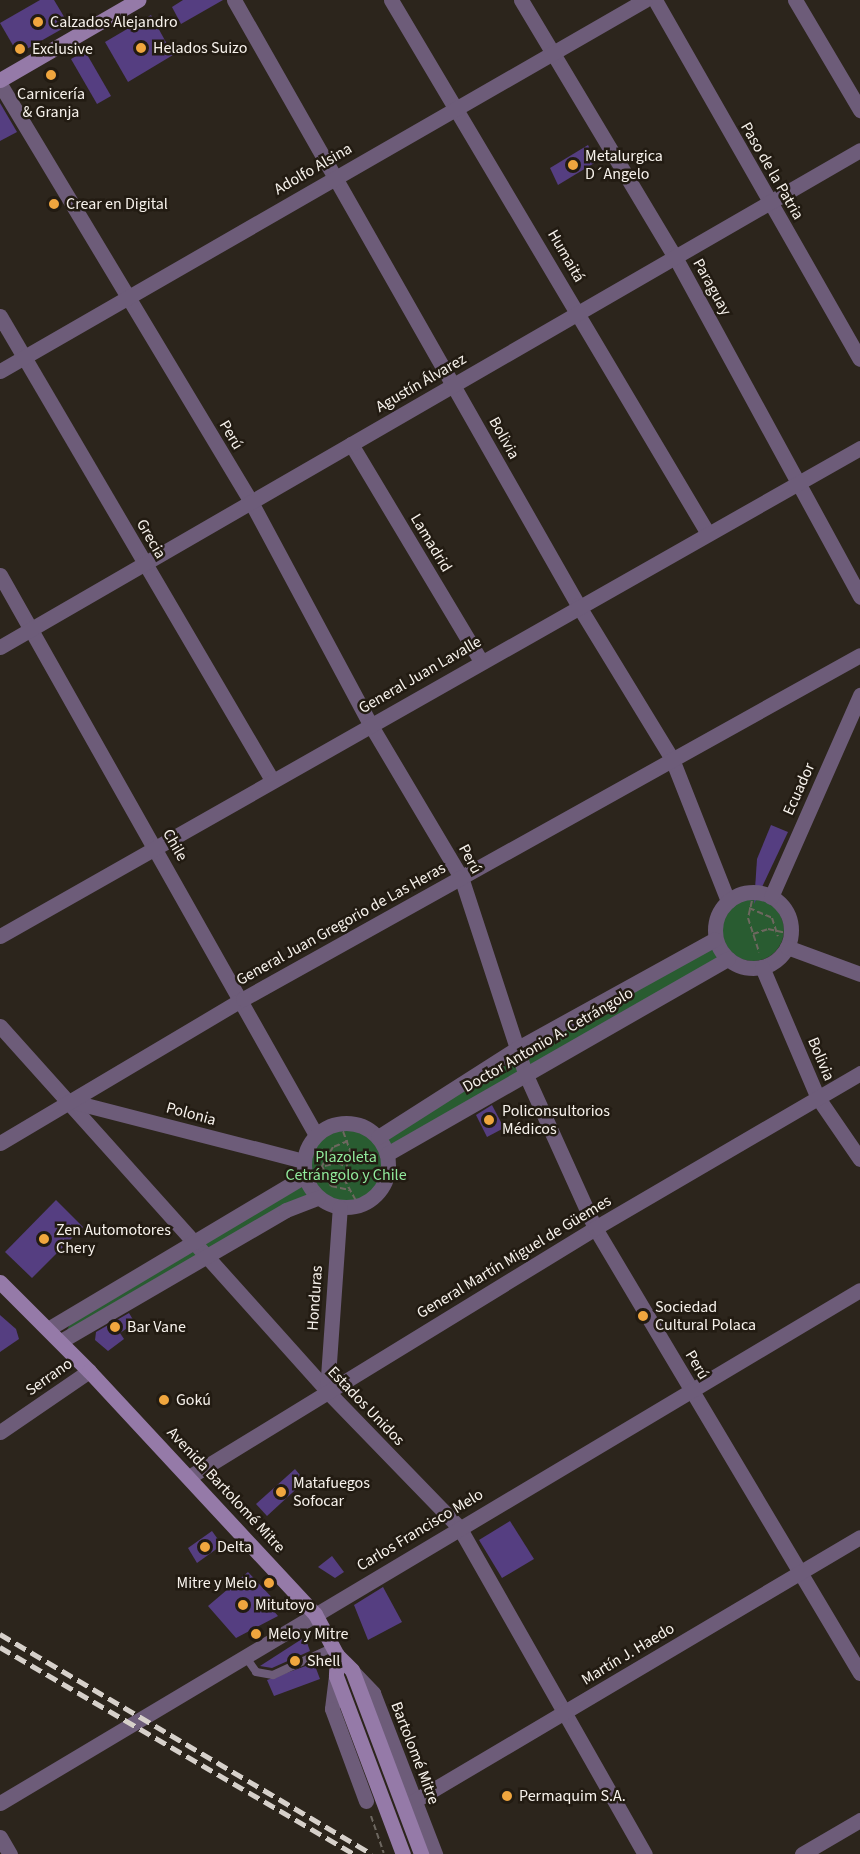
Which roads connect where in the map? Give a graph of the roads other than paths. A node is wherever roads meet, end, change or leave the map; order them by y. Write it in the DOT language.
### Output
graph roads {
  1 [pos="138,0"];
  2 [pos="234,0"];
  3 [pos="391,0"];
  4 [pos="521,0"];
  5 [pos="645,0"];
  6 [pos="655,0"];
  7 [pos="795,0"];
  8 [pos="552,52"];
  9 [pos="0,82"];
  10 [pos="458,107"];
  11 [pos="860,110"];
  12 [pos="860,150"];
  13 [pos="334,178"];
  14 [pos="768,203"];
  15 [pos="675,257"];
  16 [pos="127,297"];
  17 [pos="579,313"];
  18 [pos="0,316"];
  19 [pos="24,356"];
  20 [pos="860,359"];
  21 [pos="0,371"];
  22 [pos="454,385"];
  23 [pos="351,444"];
  24 [pos="860,448"];
  25 [pos="798,480"];
  26 [pos="251,502"];
  27 [pos="707,532"];
  28 [pos="145,564"];
  29 [pos="0,575"];
  30 [pos="860,597"];
  31 [pos="578,605"];
  32 [pos="31,629"];
  33 [pos="0,647"];
  34 [pos="860,655"];
  35 [pos="481,661"];
  36 [pos="860,695"];
  37 [pos="370,724"];
  38 [pos="672,759"];
  39 [pos="272,780"];
  40 [pos="156,847"];
  41 [pos="461,877"];
  42 [pos="771,897"];
  43 [pos="728,901"];
  44 [pos="0,936"];
  45 [pos="715,939"];
  46 [pos="783,939"];
  47 [pos="728,960"];
  48 [pos="763,961"];
  49 [pos="860,974"];
  50 [pos="243,999"];
  51 [pos="0,1026"];
  52 [pos="516,1049"];
  53 [pos="525,1072"];
  54 [pos="860,1073"];
  55 [pos="818,1098"];
  56 [pos="70,1101"];
  57 [pos="316,1135"];
  58 [pos="378,1137"];
  59 [pos="0,1143"];
  60 [pos="387,1154"];
  61 [pos="860,1159"];
  62 [pos="304,1169"];
  63 [pos="318,1198"];
  64 [pos="340,1207"];
  65 [pos="595,1228"];
  66 [pos="195,1244"];
  67 [pos="206,1257"];
  68 [pos="0,1282"];
  69 [pos="860,1290"];
  70 [pos="48,1329"];
  71 [pos="61,1341"];
  72 [pos="89,1371"];
  73 [pos="691,1391"];
  74 [pos="327,1392"];
  75 [pos="0,1432"];
  76 [pos="189,1477"];
  77 [pos="459,1527"];
  78 [pos="860,1537"];
  79 [pos="800,1573"];
  80 [pos="315,1614"];
  81 [pos="335,1651"];
  82 [pos="245,1656"];
  83 [pos="352,1670"];
  84 [pos="860,1674"];
  85 [pos="336,1676"];
  86 [pos="566,1712"];
  87 [pos="366,1801"];
  88 [pos="414,1801"];
  89 [pos="0,1803"];
  90 [pos="860,1820"];
  91 [pos="0,1837"];
  92 [pos="10,1854"];
  93 [pos="403,1854"];
  94 [pos="422,1854"];
  95 [pos="435,1854"];
  96 [pos="645,1854"];
  97 [pos="802,1854"];
  1 -- 9 [label="main road"];
  2 -- 13 [label="street, Bolivia"];
  3 -- 10 [label="street, Humaitá"];
  4 -- 8 [label="street, Paraguay"];
  5 -- 8 [label="street, Adolfo Alsina"];
  6 -- 14 [label="street, Paso de la Patria"];
  7 -- 11 [label="street"];
  8 -- 10 [label="street, Adolfo Alsina"];
  8 -- 15 [label="street, Paraguay"];
  9 -- 16 [label="street, Perú"];
  10 -- 13 [label="street, Adolfo Alsina"];
  10 -- 17 [label="street, Humaitá"];
  12 -- 14 [label="street, Agustín Álvarez"];
  13 -- 16 [label="street, Adolfo Alsina"];
  13 -- 22 [label="street, Bolivia"];
  14 -- 15 [label="street, Agustín Álvarez"];
  14 -- 20 [label="street, Paso de la Patria"];
  15 -- 17 [label="street, Agustín Álvarez"];
  15 -- 25 [label="street, Paraguay"];
  16 -- 19 [label="street, Adolfo Alsina"];
  16 -- 26 [label="street, Perú"];
  17 -- 22 [label="street, Agustín Álvarez"];
  17 -- 27 [label="street, Humaitá"];
  18 -- 19 [label="street, Grecia"];
  19 -- 21 [label="street, Adolfo Alsina"];
  19 -- 28 [label="street, Grecia"];
  22 -- 23 [label="street, Agustín Álvarez"];
  22 -- 31 [label="street, Bolivia"];
  23 -- 26 [label="street, Agustín Álvarez"];
  23 -- 35 [label="street, Lamadrid"];
  24 -- 25 [label="street, General Juan Lavalle"];
  25 -- 27 [label="street, General Juan Lavalle"];
  25 -- 30 [label="street, Paraguay"];
  26 -- 28 [label="street, Agustín Álvarez"];
  26 -- 37 [label="street, Perú"];
  27 -- 31 [label="street, General Juan Lavalle"];
  28 -- 32 [label="street, Agustín Álvarez"];
  28 -- 39 [label="street, Grecia"];
  29 -- 32 [label="street, Chile"];
  31 -- 35 [label="street, General Juan Lavalle"];
  31 -- 38 [label="street, Bolivia"];
  32 -- 33 [label="street, Agustín Álvarez"];
  32 -- 40 [label="street, Chile"];
  34 -- 38 [label="street, General Juan Gregorio de Las Heras"];
  35 -- 37 [label="street, General Juan Lavalle"];
  36 -- 42 [label="street, Ecuador"];
  37 -- 39 [label="street, General Juan Lavalle"];
  37 -- 41 [label="street, Perú"];
  38 -- 41 [label="street, General Juan Gregorio de Las Heras"];
  38 -- 43 [label="street, Bolivia"];
  39 -- 40 [label="street, General Juan Lavalle"];
  40 -- 44 [label="street, General Juan Lavalle"];
  40 -- 50 [label="street, Chile"];
  41 -- 50 [label="street, General Juan Gregorio de Las Heras"];
  41 -- 52 [label="street, Perú"];
  42 -- 43 [label="street"];
  42 -- 46 [label="street"];
  43 -- 45 [label="street"];
  45 -- 47 [label="street"];
  45 -- 52 [label="street, Doctor Antonio A. Cetrángolo"];
  46 -- 48 [label="street"];
  46 -- 49 [label="street"];
  47 -- 48 [label="street"];
  47 -- 53 [label="street, Doctor Antonio A. Cetrángolo"];
  48 -- 55 [label="street, Bolivia"];
  50 -- 56 [label="street, General Juan Gregorio de Las Heras"];
  50 -- 57 [label="street, Chile"];
  51 -- 56 [label="street, Estados Unidos"];
  52 -- 53 [label="street, Perú"];
  52 -- 58 [label="street, Doctor Antonio A. Cetrángolo"];
  53 -- 60 [label="street, Doctor Antonio A. Cetrángolo"];
  53 -- 65 [label="street, Perú"];
  54 -- 55 [label="street, General Martín Miguel de Güemes"];
  55 -- 61 [label="street, Bolivia"];
  55 -- 65 [label="street, General Martín Miguel de Güemes"];
  56 -- 59 [label="street, General Juan Gregorio de Las Heras"];
  56 -- 62 [label="street, Polonia"];
  56 -- 66 [label="street, Estados Unidos"];
  57 -- 58 [label="street"];
  57 -- 62 [label="street"];
  58 -- 60 [label="street"];
  60 -- 64 [label="street"];
  62 -- 63 [label="street"];
  62 -- 66 [label="street"];
  63 -- 64 [label="street"];
  63 -- 67 [label="street"];
  64 -- 74 [label="street, Honduras"];
  65 -- 73 [label="street, Perú"];
  65 -- 74 [label="street, General Martín Miguel de Güemes"];
  66 -- 67 [label="street, Estados Unidos"];
  66 -- 70 [label="street"];
  67 -- 71 [label="street"];
  67 -- 74 [label="street, Estados Unidos"];
  68 -- 70 [label="main road, Avenida Bartolomé Mitre"];
  69 -- 73 [label="street, Carlos Francisco Melo"];
  70 -- 71 [label="main road, Avenida Bartolomé Mitre"];
  71 -- 72 [label="main road, Avenida Bartolomé Mitre"];
  72 -- 75 [label="street, Serrano"];
  72 -- 76 [label="main road, Avenida Bartolomé Mitre"];
  73 -- 77 [label="street, Carlos Francisco Melo"];
  73 -- 79 [label="street, Perú"];
  74 -- 76 [label="street, General Martín Miguel de Güemes"];
  74 -- 77 [label="street, Estados Unidos"];
  76 -- 80 [label="main road, Avenida Bartolomé Mitre"];
  77 -- 80 [label="street, Carlos Francisco Melo"];
  77 -- 86 [label="street, Estados Unidos"];
  78 -- 79 [label="street, Martín J. Haedo"];
  79 -- 84 [label="street, Perú"];
  79 -- 86 [label="street, Martín J. Haedo"];
  80 -- 81 [label="main road, Avenida Bartolomé Mitre"];
  80 -- 82 [label="street, Carlos Francisco Melo"];
  81 -- 82 [label="lane"];
  81 -- 83 [label="main road, Avenida Bartolomé Mitre"];
  81 -- 85 [label="main road"];
  82 -- 89 [label="street, Carlos Francisco Melo"];
  83 -- 88 [label="street, Bartolomé Mitre"];
  83 -- 94 [label="main road, Avenida Bartolomé Mitre"];
  85 -- 87 [label="street"];
  85 -- 93 [label="main road"];
  86 -- 88 [label="street, Martín J. Haedo"];
  86 -- 96 [label="street, Estados Unidos"];
  88 -- 95 [label="street, Bartolomé Mitre"];
  90 -- 97 [label="street"];
  91 -- 92 [label="street"];
}
